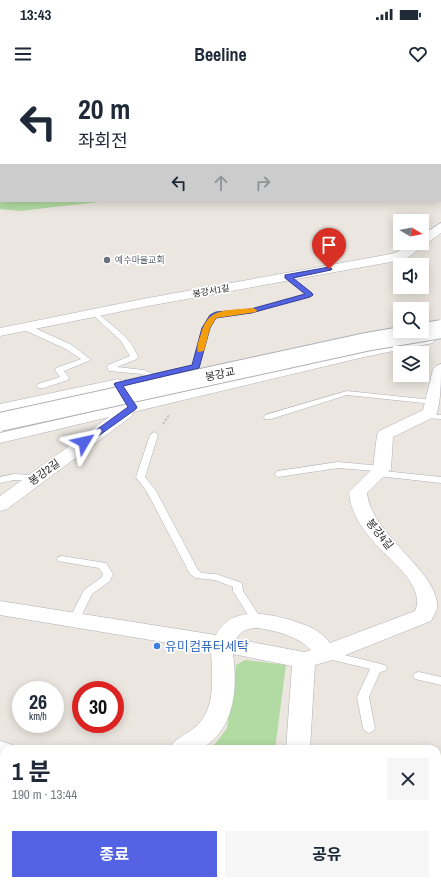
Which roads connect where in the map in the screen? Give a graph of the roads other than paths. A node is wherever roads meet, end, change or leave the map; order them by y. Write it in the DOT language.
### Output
graph roads {
  1 [pos="409,250"];
  2 [pos="287,277"];
  3 [pos="94,313"];
  4 [pos="25,327"];
  5 [pos="441,329"];
  6 [pos="0,332"];
  7 [pos="441,338"];
  8 [pos="441,369"];
  9 [pos="148,378"];
  10 [pos="118,384"];
  11 [pos="41,386"];
  12 [pos="133,407"];
  13 [pos="0,409"];
  14 [pos="434,412"];
  15 [pos="268,417"];
  16 [pos="0,422"];
  17 [pos="154,435"];
  18 [pos="0,438"];
  19 [pos="380,471"];
  20 [pos="278,474"];
  21 [pos="36,478"];
  22 [pos="0,480"];
  23 [pos="441,480"];
  24 [pos="0,504"];
  25 [pos="62,559"];
  26 [pos="0,608"];
  27 [pos="74,620"];
  28 [pos="257,620"];
  29 [pos="222,644"];
  30 [pos="314,657"];
  31 [pos="419,676"];
  32 [pos="441,681"];
  33 [pos="369,728"];
  34 [pos="187,745"];
  35 [pos="299,745"];
  1 -- 2 [label="street, 봉강서1길"];
  2 -- 3 [label="street, 봉강서1길"];
  2 -- 9 [label="lane"];
  3 -- 4 [label="street, 봉강서1길"];
  3 -- 9 [label="lane"];
  4 -- 6 [label="street, 봉강서1길"];
  4 -- 11 [label="lane"];
  5 -- 16 [label="street, 봉강교, bridge"];
  7 -- 12 [label="street"];
  8 -- 14 [label="street"];
  9 -- 10 [label="lane"];
  10 -- 12 [label="street"];
  10 -- 13 [label="street"];
  12 -- 18 [label="street"];
  12 -- 21 [label="street, 봉강2길"];
  14 -- 15 [label="lane"];
  14 -- 19 [label="street"];
  17 -- 28 [label="lane"];
  19 -- 20 [label="lane"];
  19 -- 23 [label="lane"];
  19 -- 30 [label="street, 봉강4길"];
  21 -- 22 [label="lane"];
  21 -- 24 [label="street, 봉강2길"];
  25 -- 27 [label="lane"];
  26 -- 27 [label="street"];
  27 -- 29 [label="street"];
  28 -- 29 [label="street"];
  28 -- 30 [label="street"];
  29 -- 30 [label="street"];
  29 -- 34 [label="street"];
  30 -- 33 [label="lane"];
  30 -- 35 [label="street"];
  31 -- 32 [label="lane"];
}
